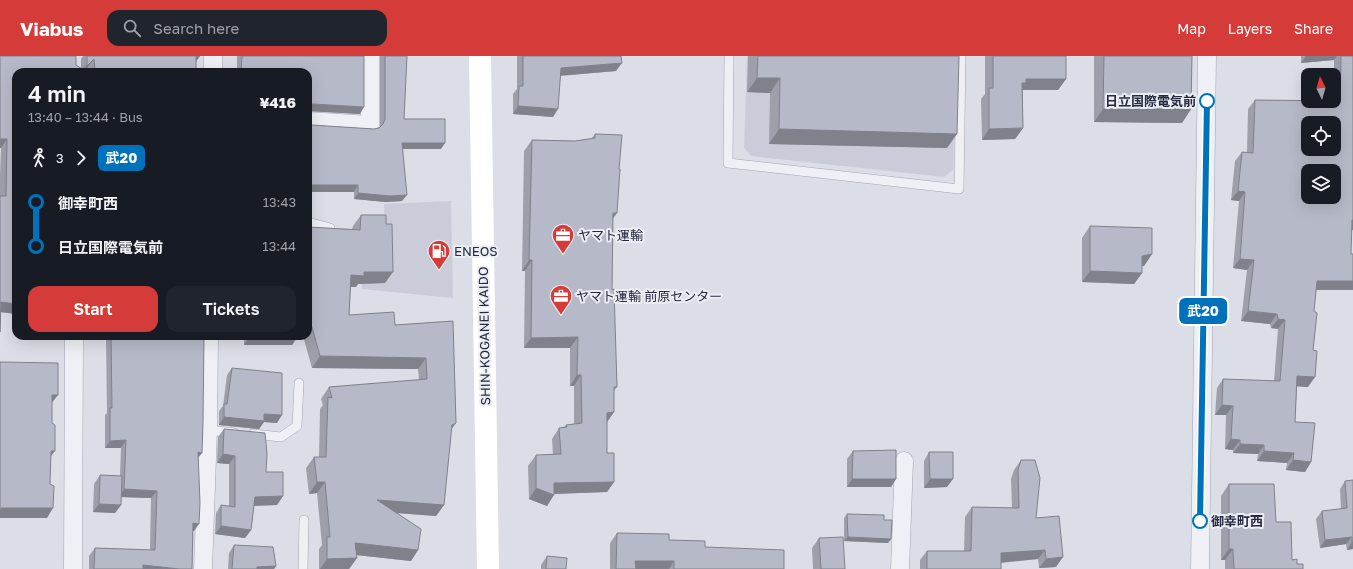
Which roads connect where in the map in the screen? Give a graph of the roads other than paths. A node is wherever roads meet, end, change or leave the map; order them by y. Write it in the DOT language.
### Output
graph roads {
  1 [pos="213,56"];
  2 [pos="370,56"];
  3 [pos="480,56"];
  4 [pos="730,56"];
  5 [pos="961,56"];
  6 [pos="1207,56"];
  7 [pos="213,68"];
  8 [pos="312,121"];
  9 [pos="312,223"];
  10 [pos="330,228"];
  11 [pos="74,340"];
  12 [pos="209,340"];
  13 [pos="299,383"];
  14 [pos="208,430"];
  15 [pos="904,461"];
  16 [pos="304,520"];
  17 [pos="73,569"];
  18 [pos="203,569"];
  19 [pos="302,569"];
  20 [pos="488,569"];
  21 [pos="900,569"];
  22 [pos="1200,569"];
  1 -- 7 [label="street"];
  2 -- 8 [label="street"];
  3 -- 20 [label="main road, SHIN-KOGANEI KAIDO"];
  4 -- 5 [label="lane"];
  6 -- 22 [label="street"];
  9 -- 10 [label="lane"];
  11 -- 17 [label="street"];
  12 -- 14 [label="street"];
  13 -- 14 [label="lane"];
  14 -- 18 [label="street"];
  15 -- 21 [label="street"];
  16 -- 19 [label="lane"];
}
